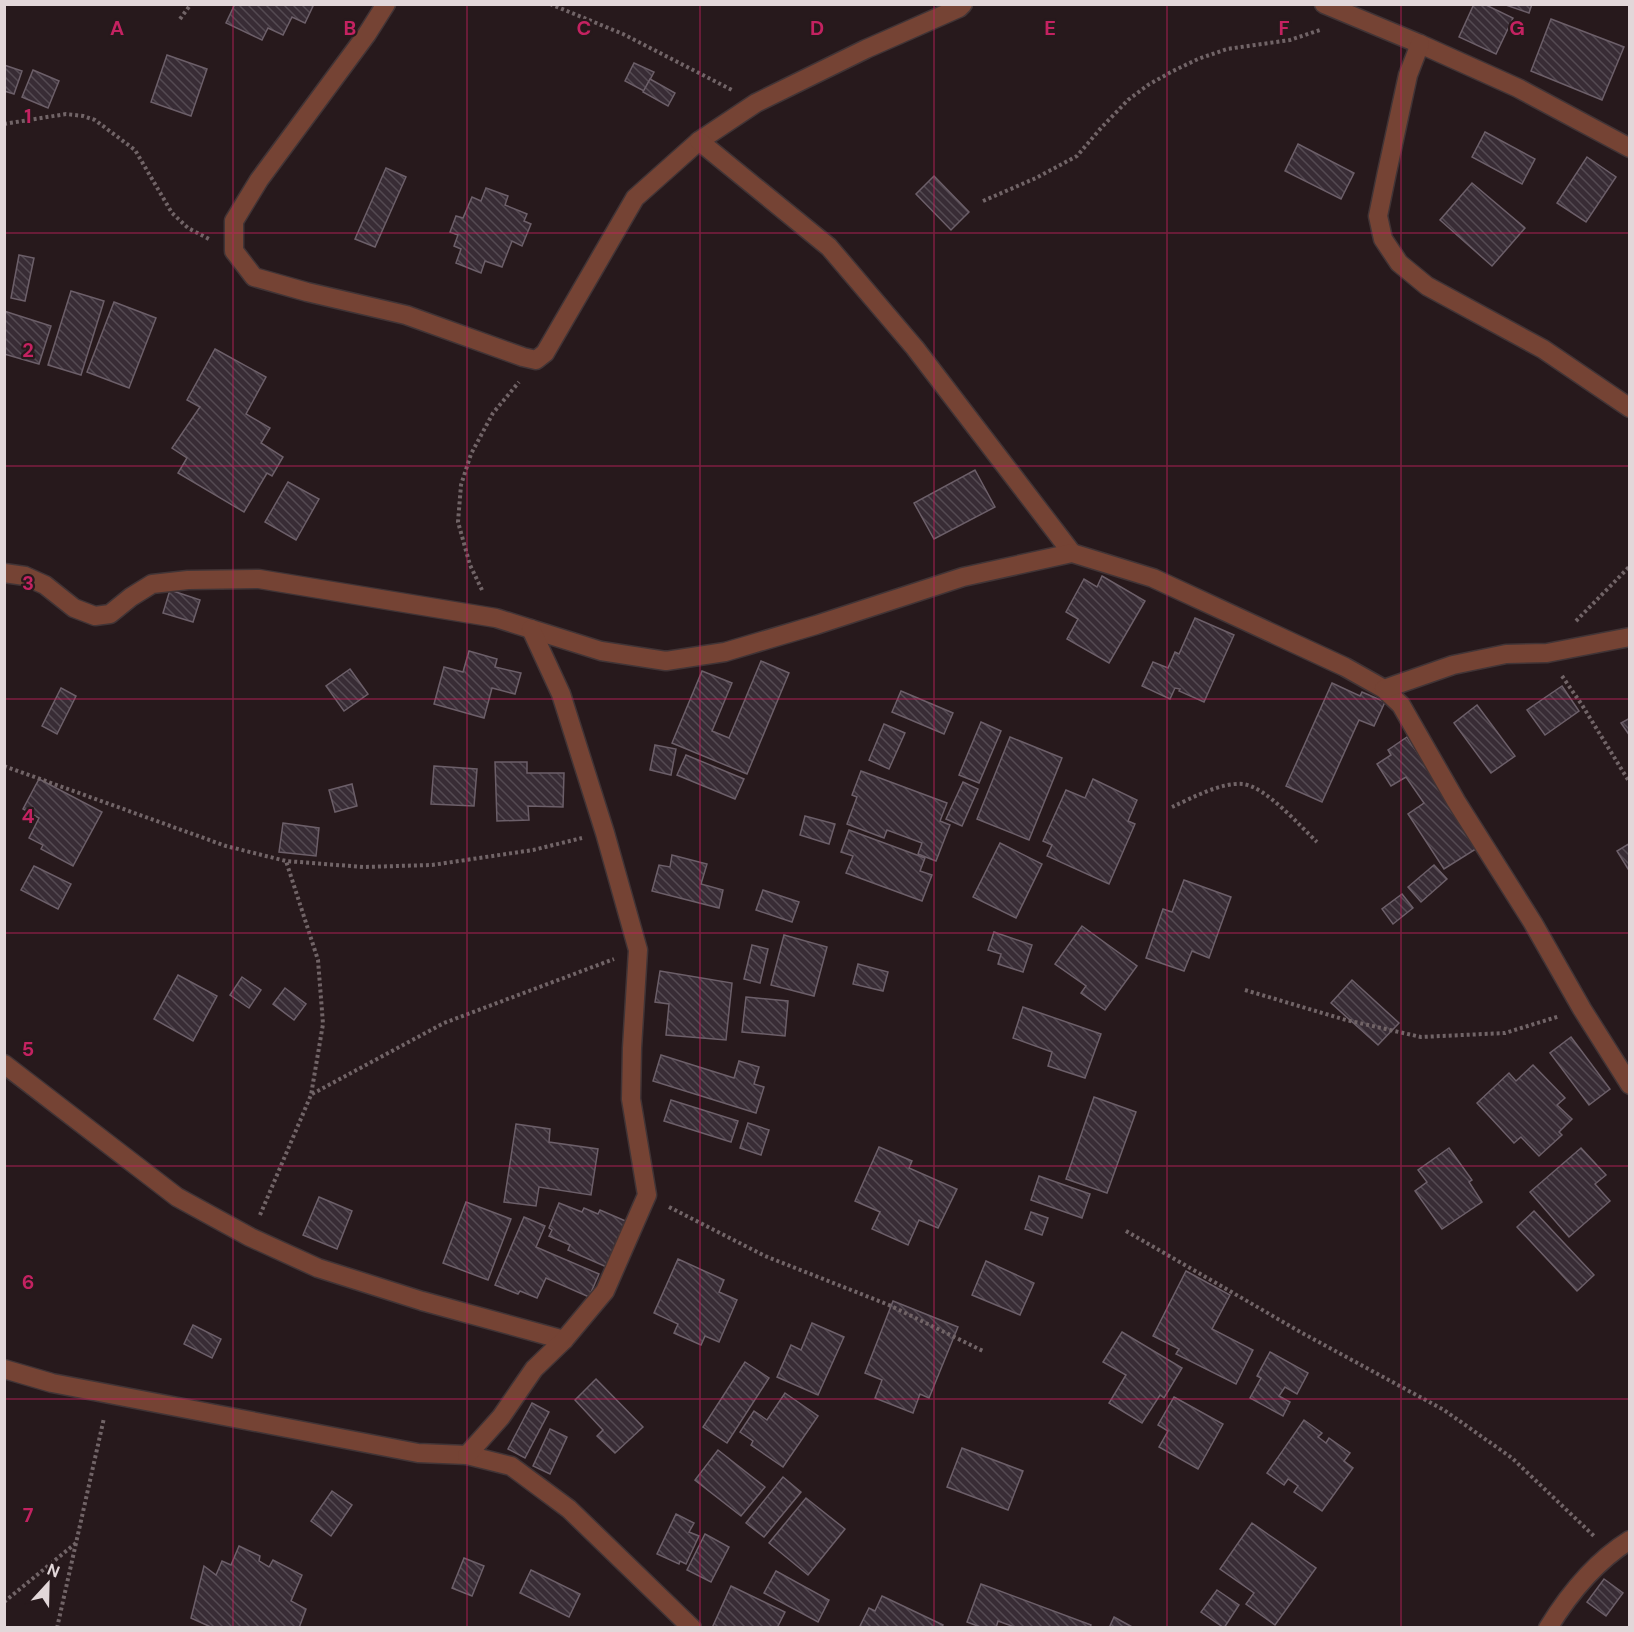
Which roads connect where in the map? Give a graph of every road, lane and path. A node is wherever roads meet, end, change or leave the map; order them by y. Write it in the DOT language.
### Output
graph roads {
  1 [pos="191,4"];
  2 [pos="386,4"];
  3 [pos="550,4"];
  4 [pos="963,4"];
  5 [pos="1324,4"];
  6 [pos="1354,18"];
  7 [pos="180,19"];
  8 [pos="1420,44"];
  9 [pos="756,103"];
  10 [pos="4,124"];
  11 [pos="699,141"];
  12 [pos="1629,148"];
  13 [pos="983,201"];
  14 [pos="234,251"];
  15 [pos="536,360"];
  16 [pos="1629,408"];
  17 [pos="1072,553"];
  18 [pos="1629,566"];
  19 [pos="4,573"];
  20 [pos="496,618"];
  21 [pos="531,629"];
  22 [pos="1629,638"];
  23 [pos="1547,653"];
  24 [pos="1384,690"];
  25 [pos="4,766"];
  26 [pos="1629,783"];
  27 [pos="1172,807"];
  28 [pos="605,833"];
  29 [pos="1317,842"];
  30 [pos="286,861"];
  31 [pos="638,950"];
  32 [pos="1245,990"];
  33 [pos="1582,1010"];
  34 [pos="4,1064"];
  35 [pos="1629,1085"];
  36 [pos="311,1095"];
  37 [pos="647,1196"];
  38 [pos="1126,1231"];
  39 [pos="250,1238"];
  40 [pos="564,1340"];
  41 [pos="983,1351"];
  42 [pos="4,1369"];
  43 [pos="110,1393"];
  44 [pos="467,1455"];
  45 [pos="1629,1540"];
  46 [pos="76,1543"];
  47 [pos="1611,1552"];
  48 [pos="4,1602"];
  49 [pos="57,1628"];
  50 [pos="692,1628"];
  51 [pos="1548,1628"];
  1 -- 7 [label="path"];
  2 -- 14 [label="street"];
  3 -- 9 [label="path"];
  4 -- 9 [label="street"];
  5 -- 6 [label="street"];
  6 -- 8 [label="street"];
  6 -- 13 [label="path"];
  8 -- 12 [label="street"];
  8 -- 16 [label="street"];
  9 -- 11 [label="street"];
  10 -- 14 [label="path"];
  11 -- 15 [label="street"];
  11 -- 17 [label="street"];
  14 -- 15 [label="street"];
  15 -- 20 [label="path"];
  17 -- 21 [label="street"];
  17 -- 24 [label="street"];
  18 -- 23 [label="path"];
  19 -- 20 [label="street"];
  20 -- 21 [label="street"];
  21 -- 28 [label="street"];
  22 -- 23 [label="street"];
  23 -- 24 [label="street"];
  23 -- 26 [label="path"];
  24 -- 33 [label="street"];
  25 -- 30 [label="path"];
  27 -- 29 [label="path"];
  28 -- 30 [label="path"];
  28 -- 31 [label="street"];
  30 -- 36 [label="path"];
  31 -- 36 [label="path"];
  31 -- 37 [label="street"];
  32 -- 33 [label="path"];
  33 -- 35 [label="street"];
  34 -- 39 [label="street"];
  36 -- 39 [label="path"];
  37 -- 40 [label="street"];
  37 -- 41 [label="path"];
  38 -- 47 [label="path"];
  39 -- 40 [label="street"];
  40 -- 44 [label="street"];
  42 -- 43 [label="street"];
  43 -- 44 [label="street"];
  43 -- 46 [label="path"];
  44 -- 50 [label="street"];
  45 -- 47 [label="street"];
  46 -- 48 [label="path"];
  46 -- 49 [label="path"];
  47 -- 51 [label="street"];
}
